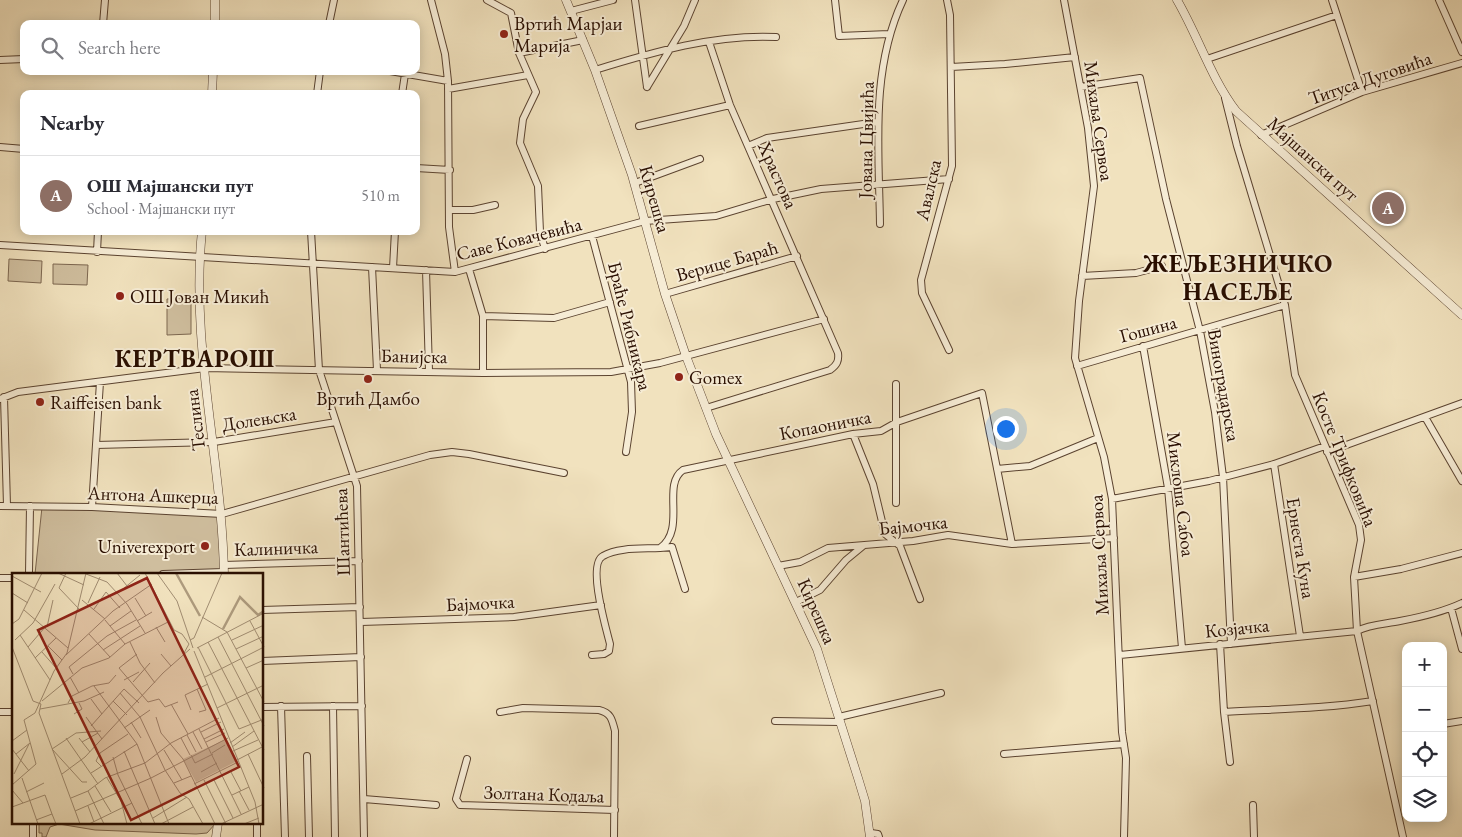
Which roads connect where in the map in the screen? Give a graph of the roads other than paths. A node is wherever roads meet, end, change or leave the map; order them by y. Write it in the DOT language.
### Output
graph roads {
  1 [pos="105,0"];
  2 [pos="216,0"];
  3 [pos="334,0"];
  4 [pos="432,0"];
  5 [pos="487,0"];
  6 [pos="566,0"];
  7 [pos="612,0"];
  8 [pos="635,0"];
  9 [pos="695,0"];
  10 [pos="835,0"];
  11 [pos="903,0"];
  12 [pos="947,0"];
  13 [pos="1064,0"];
  14 [pos="1177,0"];
  15 [pos="1332,0"];
  16 [pos="1440,0"];
  17 [pos="571,11"];
  18 [pos="1337,15"];
  19 [pos="103,20"];
  20 [pos="215,20"];
  21 [pos="330,20"];
  22 [pos="889,34"];
  23 [pos="776,37"];
  24 [pos="583,40"];
  25 [pos="709,42"];
  26 [pos="670,50"];
  27 [pos="1462,52"];
  28 [pos="519,53"];
  29 [pos="642,56"];
  30 [pos="1075,57"];
  31 [pos="1207,58"];
  32 [pos="20,59"];
  33 [pos="0,60"];
  34 [pos="1462,63"];
  35 [pos="1454,66"];
  36 [pos="951,67"];
  37 [pos="595,70"];
  38 [pos="1462,72"];
  39 [pos="214,75"];
  40 [pos="319,75"];
  41 [pos="405,75"];
  42 [pos="411,75"];
  43 [pos="528,75"];
  44 [pos="448,81"];
  45 [pos="1081,87"];
  46 [pos="448,89"];
  47 [pos="212,90"];
  48 [pos="318,90"];
  49 [pos="403,90"];
  50 [pos="1362,92"];
  51 [pos="1225,97"];
  52 [pos="730,105"];
  53 [pos="877,122"];
  54 [pos="639,126"];
  55 [pos="1261,135"];
  56 [pos="748,146"];
  57 [pos="0,147"];
  58 [pos="20,149"];
  59 [pos="700,159"];
  60 [pos="420,168"];
  61 [pos="450,170"];
  62 [pos="949,179"];
  63 [pos="635,183"];
  64 [pos="880,183"];
  65 [pos="773,199"];
  66 [pos="495,204"];
  67 [pos="449,210"];
  68 [pos="645,221"];
  69 [pos="880,224"];
  70 [pos="98,235"];
  71 [pos="202,235"];
  72 [pos="311,235"];
  73 [pos="395,235"];
  74 [pos="592,236"];
  75 [pos="0,245"];
  76 [pos="545,248"];
  77 [pos="97,252"];
  78 [pos="797,256"];
  79 [pos="199,258"];
  80 [pos="312,262"];
  81 [pos="1162,266"];
  82 [pos="372,267"];
  83 [pos="393,268"];
  84 [pos="469,269"];
  85 [pos="426,270"];
  86 [pos="455,272"];
  87 [pos="1082,276"];
  88 [pos="665,294"];
  89 [pos="610,302"];
  90 [pos="1285,305"];
  91 [pos="1462,315"];
  92 [pos="483,316"];
  93 [pos="824,319"];
  94 [pos="1200,331"];
  95 [pos="1142,346"];
  96 [pos="949,350"];
  97 [pos="686,356"];
  98 [pos="1077,366"];
  99 [pos="205,368"];
  100 [pos="626,369"];
  101 [pos="319,370"];
  102 [pos="377,370"];
  103 [pos="429,372"];
  104 [pos="483,373"];
  105 [pos="100,382"];
  106 [pos="896,384"];
  107 [pos="2,398"];
  108 [pos="1462,402"];
  109 [pos="706,408"];
  110 [pos="1425,417"];
  111 [pos="336,422"];
  112 [pos="898,422"];
  113 [pos="853,434"];
  114 [pos="1098,438"];
  115 [pos="214,442"];
  116 [pos="96,444"];
  117 [pos="1326,449"];
  118 [pos="626,452"];
  119 [pos="728,460"];
  120 [pos="1274,464"];
  121 [pos="997,469"];
  122 [pos="564,473"];
  123 [pos="355,477"];
  124 [pos="1223,477"];
  125 [pos="1462,480"];
  126 [pos="1168,488"];
  127 [pos="1112,499"];
  128 [pos="896,504"];
  129 [pos="3,506"];
  130 [pos="30,506"];
  131 [pos="92,507"];
  132 [pos="222,514"];
  133 [pos="670,538"];
  134 [pos="1114,538"];
  135 [pos="897,543"];
  136 [pos="1012,544"];
  137 [pos="864,545"];
  138 [pos="672,547"];
  139 [pos="660,548"];
  140 [pos="1462,553"];
  141 [pos="359,561"];
  142 [pos="778,566"];
  143 [pos="224,571"];
  144 [pos="29,573"];
  145 [pos="183,573"];
  146 [pos="1354,577"];
  147 [pos="685,589"];
  148 [pos="920,599"];
  149 [pos="796,602"];
  150 [pos="1462,603"];
  151 [pos="601,605"];
  152 [pos="360,607"];
  153 [pos="1451,608"];
  154 [pos="264,610"];
  155 [pos="360,622"];
  156 [pos="1357,631"];
  157 [pos="1300,636"];
  158 [pos="1220,644"];
  159 [pos="1231,644"];
  160 [pos="1182,648"];
  161 [pos="1462,649"];
  162 [pos="592,655"];
  163 [pos="1120,655"];
  164 [pos="361,657"];
  165 [pos="264,661"];
  166 [pos="941,693"];
  167 [pos="1373,701"];
  168 [pos="281,706"];
  169 [pos="333,706"];
  170 [pos="362,706"];
  171 [pos="264,707"];
  172 [pos="500,712"];
  173 [pos="1224,712"];
  174 [pos="840,720"];
  175 [pos="775,721"];
  176 [pos="1462,721"];
  177 [pos="1447,723"];
  178 [pos="1124,744"];
  179 [pos="1004,754"];
  180 [pos="307,756"];
  181 [pos="467,759"];
  182 [pos="1230,762"];
  183 [pos="364,798"];
  184 [pos="436,805"];
  185 [pos="1253,805"];
  186 [pos="615,810"];
  187 [pos="33,824"];
  188 [pos="218,824"];
  189 [pos="257,824"];
  190 [pos="870,835"];
  191 [pos="33,837"];
  192 [pos="216,837"];
  193 [pos="257,837"];
  194 [pos="285,837"];
  195 [pos="308,837"];
  196 [pos="335,837"];
  197 [pos="364,837"];
  198 [pos="614,837"];
  199 [pos="879,837"];
  200 [pos="1124,837"];
  201 [pos="1254,837"];
  202 [pos="1403,837"];
  1 -- 19 [label="street"];
  2 -- 20 [label="street"];
  3 -- 21 [label="street"];
  4 -- 44 [label="street"];
  5 -- 28 [label="street"];
  6 -- 17 [label="street, Кирешка"];
  7 -- 17 [label="street"];
  8 -- 29 [label="street"];
  9 -- 26 [label="street"];
  10 -- 22 [label="street"];
  11 -- 22 [label="street, Јована Цвијића"];
  12 -- 36 [label="street, Авалска"];
  13 -- 30 [label="street, Михаља Сервоа"];
  14 -- 31 [label="street, Мајшански пут"];
  15 -- 18 [label="street"];
  16 -- 27 [label="street"];
  17 -- 24 [label="street, Кирешка"];
  18 -- 31 [label="street"];
  18 -- 50 [label="street"];
  22 -- 53 [label="street, Јована Цвијића"];
  23 -- 25 [label="street"];
  24 -- 28 [label="street"];
  24 -- 37 [label="street, Кирешка"];
  25 -- 26 [label="street"];
  25 -- 52 [label="street, Храстова"];
  26 -- 29 [label="street"];
  26 -- 29 [label="street"];
  28 -- 43 [label="street"];
  29 -- 37 [label="street"];
  30 -- 36 [label="street"];
  30 -- 45 [label="street, Михаља Сервоа"];
  31 -- 51 [label="street, Мајшански пут"];
  32 -- 33 [label="street"];
  34 -- 35 [label="street, Титуса Дуговића"];
  35 -- 38 [label="street"];
  35 -- 50 [label="street, Титуса Дуговића"];
  36 -- 62 [label="street, Авалска"];
  37 -- 63 [label="street, Кирешка"];
  39 -- 47 [label="street"];
  40 -- 48 [label="street"];
  41 -- 49 [label="street"];
  42 -- 44 [label="street"];
  43 -- 46 [label="street"];
  43 -- 76 [label="street"];
  44 -- 46 [label="street"];
  45 -- 87 [label="street, Михаља Сервоа"];
  45 -- 94 [label="street, Виноградарска"];
  46 -- 61 [label="street"];
  50 -- 55 [label="street, Титуса Дуговића"];
  51 -- 55 [label="street, Мајшански пут"];
  51 -- 90 [label="street, Косте Трифковића"];
  52 -- 54 [label="street"];
  52 -- 56 [label="street, Храстова"];
  53 -- 56 [label="street"];
  53 -- 64 [label="street, Јована Цвијића"];
  55 -- 91 [label="street, Мајшански пут"];
  56 -- 65 [label="street, Храстова"];
  57 -- 58 [label="street"];
  59 -- 63 [label="street"];
  60 -- 61 [label="street"];
  61 -- 67 [label="street"];
  62 -- 64 [label="street, Саве Ковачевића"];
  62 -- 96 [label="street, Авалска"];
  63 -- 68 [label="street, Кирешка"];
  64 -- 65 [label="street, Саве Ковачевића"];
  64 -- 69 [label="street, Јована Цвијића"];
  65 -- 68 [label="street, Саве Ковачевића"];
  65 -- 78 [label="street, Храстова"];
  66 -- 67 [label="street"];
  67 -- 86 [label="street"];
  68 -- 74 [label="street, Саве Ковачевића"];
  68 -- 88 [label="street, Кирешка"];
  70 -- 77 [label="street"];
  71 -- 79 [label="street, Теслина"];
  72 -- 80 [label="street, Шантићева"];
  73 -- 83 [label="street"];
  74 -- 76 [label="street, Саве Ковачевића"];
  74 -- 89 [label="street, Браће Рибникара"];
  75 -- 77 [label="street, Саве Ковачевића"];
  76 -- 84 [label="street, Саве Ковачевића"];
  77 -- 79 [label="street, Саве Ковачевића"];
  78 -- 88 [label="street, Верице Бараћ"];
  78 -- 93 [label="street, Храстова"];
  79 -- 80 [label="street, Саве Ковачевића"];
  79 -- 99 [label="street, Теслина"];
  80 -- 82 [label="street, Саве Ковачевића"];
  80 -- 101 [label="street, Шантићева"];
  81 -- 87 [label="street"];
  82 -- 83 [label="street, Саве Ковачевића"];
  82 -- 102 [label="street"];
  83 -- 85 [label="street, Саве Ковачевића"];
  84 -- 86 [label="street, Саве Ковачевића"];
  84 -- 92 [label="street"];
  85 -- 86 [label="street, Саве Ковачевића"];
  85 -- 103 [label="street"];
  87 -- 98 [label="street, Михаља Сервоа"];
  88 -- 97 [label="street, Кирешка"];
  89 -- 92 [label="street"];
  89 -- 100 [label="street, Браће Рибникара"];
  90 -- 94 [label="street, Гошина"];
  90 -- 117 [label="street, Косте Трифковића"];
  92 -- 104 [label="street"];
  93 -- 97 [label="street, Банијска"];
  93 -- 109 [label="street"];
  94 -- 95 [label="street, Гошина"];
  94 -- 124 [label="street, Виноградарска"];
  95 -- 98 [label="street, Гошина"];
  95 -- 126 [label="street, Миклоша Сабоа"];
  97 -- 100 [label="street, Банијска"];
  97 -- 109 [label="street, Кирешка"];
  98 -- 114 [label="street, Михаља Сервоа"];
  99 -- 101 [label="street, Банијска"];
  99 -- 105 [label="street, Банијска"];
  99 -- 115 [label="street, Теслина"];
  100 -- 104 [label="street, Банијска"];
  100 -- 118 [label="street, Браће Рибникара"];
  101 -- 102 [label="street, Банијска"];
  101 -- 111 [label="street, Шантићева"];
  102 -- 103 [label="street, Банијска"];
  103 -- 104 [label="street, Банијска"];
  105 -- 107 [label="street, Банијска"];
  105 -- 116 [label="street"];
  106 -- 112 [label="street"];
  107 -- 129 [label="street"];
  108 -- 110 [label="street"];
  109 -- 119 [label="street, Кирешка"];
  110 -- 117 [label="street"];
  110 -- 125 [label="street"];
  111 -- 115 [label="street, Долењска"];
  111 -- 123 [label="street, Шантићева"];
  112 -- 113 [label="street, Копаоничка"];
  112 -- 121 [label="street, Копаоничка"];
  112 -- 128 [label="street"];
  113 -- 119 [label="street, Копаоничка"];
  113 -- 135 [label="street"];
  114 -- 121 [label="street"];
  114 -- 127 [label="street, Михаља Сервоа"];
  115 -- 116 [label="street, Долењска"];
  115 -- 132 [label="street, Теслина"];
  116 -- 131 [label="street"];
  117 -- 120 [label="street"];
  117 -- 146 [label="street, Косте Трифковића"];
  119 -- 133 [label="street"];
  119 -- 142 [label="street, Кирешка"];
  120 -- 124 [label="street"];
  120 -- 157 [label="street, Ернеста Куна"];
  121 -- 136 [label="street"];
  122 -- 123 [label="street, Антона Ашкерца"];
  123 -- 132 [label="street, Антона Ашкерца"];
  123 -- 141 [label="street, Шантићева"];
  124 -- 126 [label="street"];
  124 -- 159 [label="street, Виноградарска"];
  126 -- 127 [label="street"];
  126 -- 160 [label="street, Миклоша Сабоа"];
  127 -- 134 [label="street, Михаља Сервоа"];
  129 -- 130 [label="street, Антона Ашкерца"];
  130 -- 131 [label="street, Антона Ашкерца"];
  130 -- 144 [label="street"];
  131 -- 132 [label="street, Антона Ашкерца"];
  132 -- 143 [label="street, Теслина"];
  133 -- 138 [label="street"];
  133 -- 139 [label="street"];
  134 -- 136 [label="street, Бајмочка"];
  134 -- 163 [label="street, Михаља Сервоа"];
  135 -- 136 [label="street, Бајмочка"];
  135 -- 137 [label="street, Бајмочка"];
  135 -- 148 [label="street"];
  137 -- 142 [label="street"];
  137 -- 149 [label="street, Бајмочка"];
  138 -- 139 [label="street"];
  138 -- 147 [label="street"];
  139 -- 151 [label="street"];
  140 -- 146 [label="street"];
  141 -- 143 [label="street, Калиничка"];
  141 -- 152 [label="street, Шантићева"];
  142 -- 149 [label="street, Кирешка"];
  143 -- 145 [label="street, Калиничка"];
  146 -- 156 [label="street, Косте Трифковића"];
  149 -- 174 [label="street, Кирешка"];
  150 -- 153 [label="street, Козјачка"];
  151 -- 155 [label="street, Бајмочка"];
  151 -- 162 [label="street"];
  152 -- 154 [label="street"];
  152 -- 155 [label="street, Шантићева"];
  153 -- 156 [label="street, Козјачка"];
  153 -- 161 [label="street"];
  155 -- 164 [label="street, Шантићева"];
  156 -- 157 [label="street, Козјачка"];
  156 -- 167 [label="street, Косте Трифковића"];
  157 -- 159 [label="street, Козјачка"];
  158 -- 159 [label="street, Козјачка"];
  158 -- 160 [label="street, Козјачка"];
  158 -- 173 [label="street"];
  160 -- 163 [label="street, Козјачка"];
  163 -- 178 [label="street, Михаља Сервоа"];
  164 -- 165 [label="street"];
  164 -- 170 [label="street, Шантићева"];
  166 -- 174 [label="street"];
  167 -- 173 [label="street"];
  167 -- 202 [label="street, Косте Трифковића"];
  168 -- 169 [label="street"];
  168 -- 171 [label="street"];
  168 -- 194 [label="street"];
  169 -- 170 [label="street"];
  169 -- 196 [label="street"];
  170 -- 183 [label="street, Шантићева"];
  172 -- 186 [label="street"];
  173 -- 182 [label="street"];
  174 -- 175 [label="street"];
  174 -- 190 [label="street, Кирешка"];
  176 -- 177 [label="street"];
  178 -- 179 [label="street"];
  178 -- 200 [label="street, Михаља Сервоа"];
  180 -- 195 [label="street"];
  181 -- 186 [label="street, Золтана Кодаља"];
  183 -- 184 [label="street"];
  183 -- 197 [label="street, Шантићева"];
  185 -- 201 [label="street"];
  186 -- 198 [label="street"];
  187 -- 191 [label="street"];
  188 -- 192 [label="street"];
  189 -- 193 [label="street"];
  190 -- 199 [label="street"];
}
